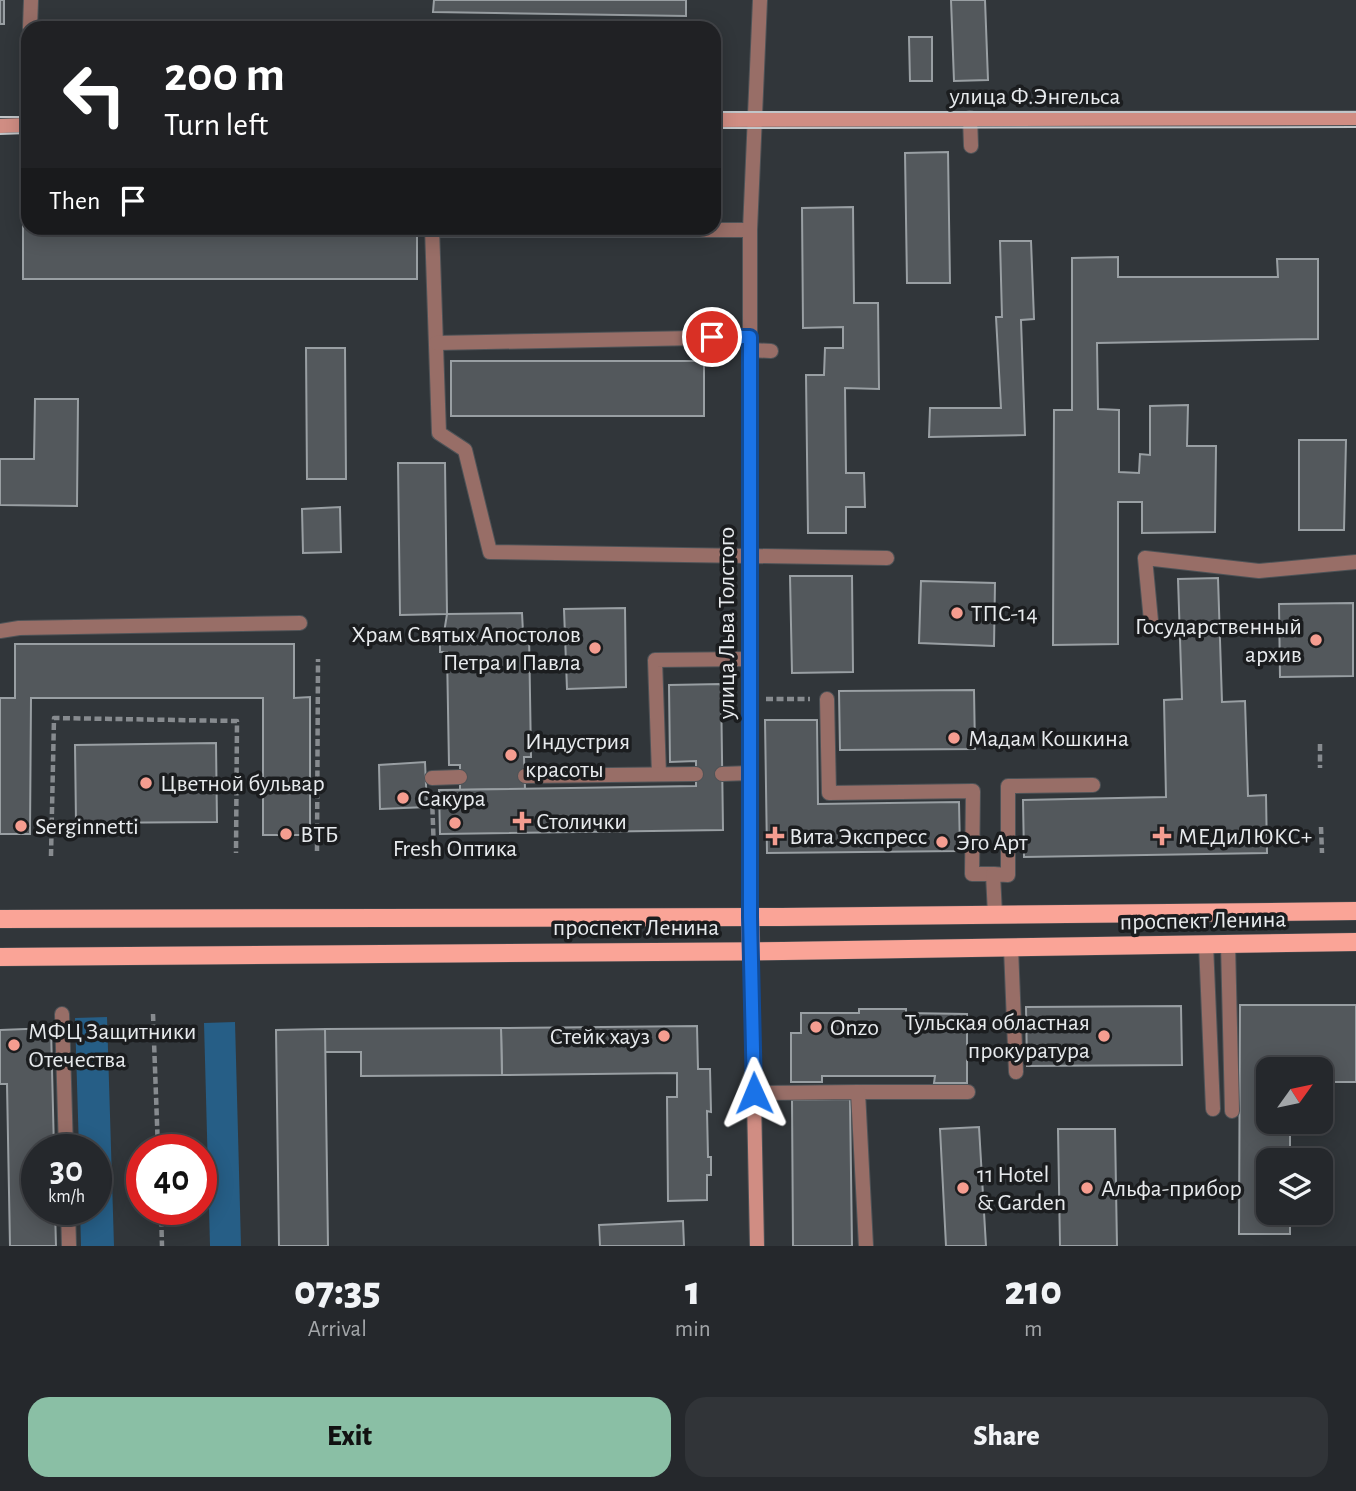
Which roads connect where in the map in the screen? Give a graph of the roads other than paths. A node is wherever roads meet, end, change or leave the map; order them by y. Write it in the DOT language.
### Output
graph roads {
  1 [pos="30,0"];
  2 [pos="760,0"];
  3 [pos="30,21"];
  4 [pos="970,118"];
  5 [pos="1356,118"];
  6 [pos="721,120"];
  7 [pos="754,120"];
  8 [pos="21,125"];
  9 [pos="0,126"];
  10 [pos="971,146"];
  11 [pos="721,230"];
  12 [pos="750,230"];
  13 [pos="432,235"];
  14 [pos="436,343"];
  15 [pos="750,343"];
  16 [pos="771,351"];
  17 [pos="750,555"];
  18 [pos="887,558"];
  19 [pos="1356,562"];
  20 [pos="1151,621"];
  21 [pos="300,623"];
  22 [pos="0,631"];
  23 [pos="750,659"];
  24 [pos="827,699"];
  25 [pos="696,774"];
  26 [pos="722,774"];
  27 [pos="750,774"];
  28 [pos="659,775"];
  29 [pos="524,776"];
  30 [pos="460,777"];
  31 [pos="432,778"];
  32 [pos="1093,785"];
  33 [pos="993,874"];
  34 [pos="1356,911"];
  35 [pos="995,915"];
  36 [pos="750,917"];
  37 [pos="0,919"];
  38 [pos="1356,942"];
  39 [pos="1206,944"];
  40 [pos="1228,944"];
  41 [pos="1011,948"];
  42 [pos="751,951"];
  43 [pos="0,957"];
  44 [pos="62,1014"];
  45 [pos="1016,1072"];
  46 [pos="858,1092"];
  47 [pos="968,1092"];
  48 [pos="754,1093"];
  49 [pos="1213,1109"];
  50 [pos="1232,1111"];
  51 [pos="66,1134"];
  52 [pos="68,1225"];
  53 [pos="69,1246"];
  54 [pos="757,1246"];
  55 [pos="866,1246"];
  1 -- 3 [label="street"];
  2 -- 7 [label="street, улица Льва Толстого"];
  4 -- 5 [label="street, улица Ф.Энгельса"];
  4 -- 7 [label="street, улица Ф.Энгельса"];
  4 -- 10 [label="street"];
  6 -- 7 [label="street, улица Ф.Энгельса"];
  7 -- 12 [label="street, улица Льва Толстого"];
  8 -- 9 [label="street"];
  11 -- 12 [label="street"];
  12 -- 15 [label="street, улица Льва Толстого"];
  13 -- 14 [label="street"];
  14 -- 15 [label="street"];
  14 -- 17 [label="street"];
  15 -- 16 [label="street"];
  15 -- 17 [label="street, улица Льва Толстого"];
  17 -- 18 [label="street"];
  17 -- 23 [label="street, улица Льва Толстого"];
  19 -- 20 [label="street"];
  21 -- 22 [label="street"];
  23 -- 27 [label="street, улица Льва Толстого"];
  23 -- 28 [label="street"];
  24 -- 33 [label="street"];
  25 -- 28 [label="street"];
  26 -- 27 [label="street"];
  27 -- 36 [label="street, улица Льва Толстого"];
  28 -- 29 [label="street"];
  30 -- 31 [label="street"];
  32 -- 33 [label="street"];
  33 -- 35 [label="street"];
  34 -- 35 [label="main road, проспект Ленина"];
  35 -- 36 [label="main road, проспект Ленина"];
  36 -- 37 [label="main road, проспект Ленина"];
  36 -- 42 [label="main road, улица Льва Толстого"];
  38 -- 40 [label="main road, проспект Ленина"];
  39 -- 40 [label="main road, проспект Ленина"];
  39 -- 41 [label="main road, проспект Ленина"];
  39 -- 49 [label="street"];
  40 -- 50 [label="street"];
  41 -- 42 [label="main road, проспект Ленина"];
  41 -- 45 [label="street"];
  42 -- 43 [label="main road, проспект Ленина"];
  42 -- 48 [label="street, улица Льва Толстого"];
  44 -- 51 [label="street"];
  46 -- 47 [label="street"];
  46 -- 48 [label="street"];
  46 -- 55 [label="street"];
  48 -- 54 [label="street, улица Льва Толстого"];
  52 -- 53 [label="street"];
}
